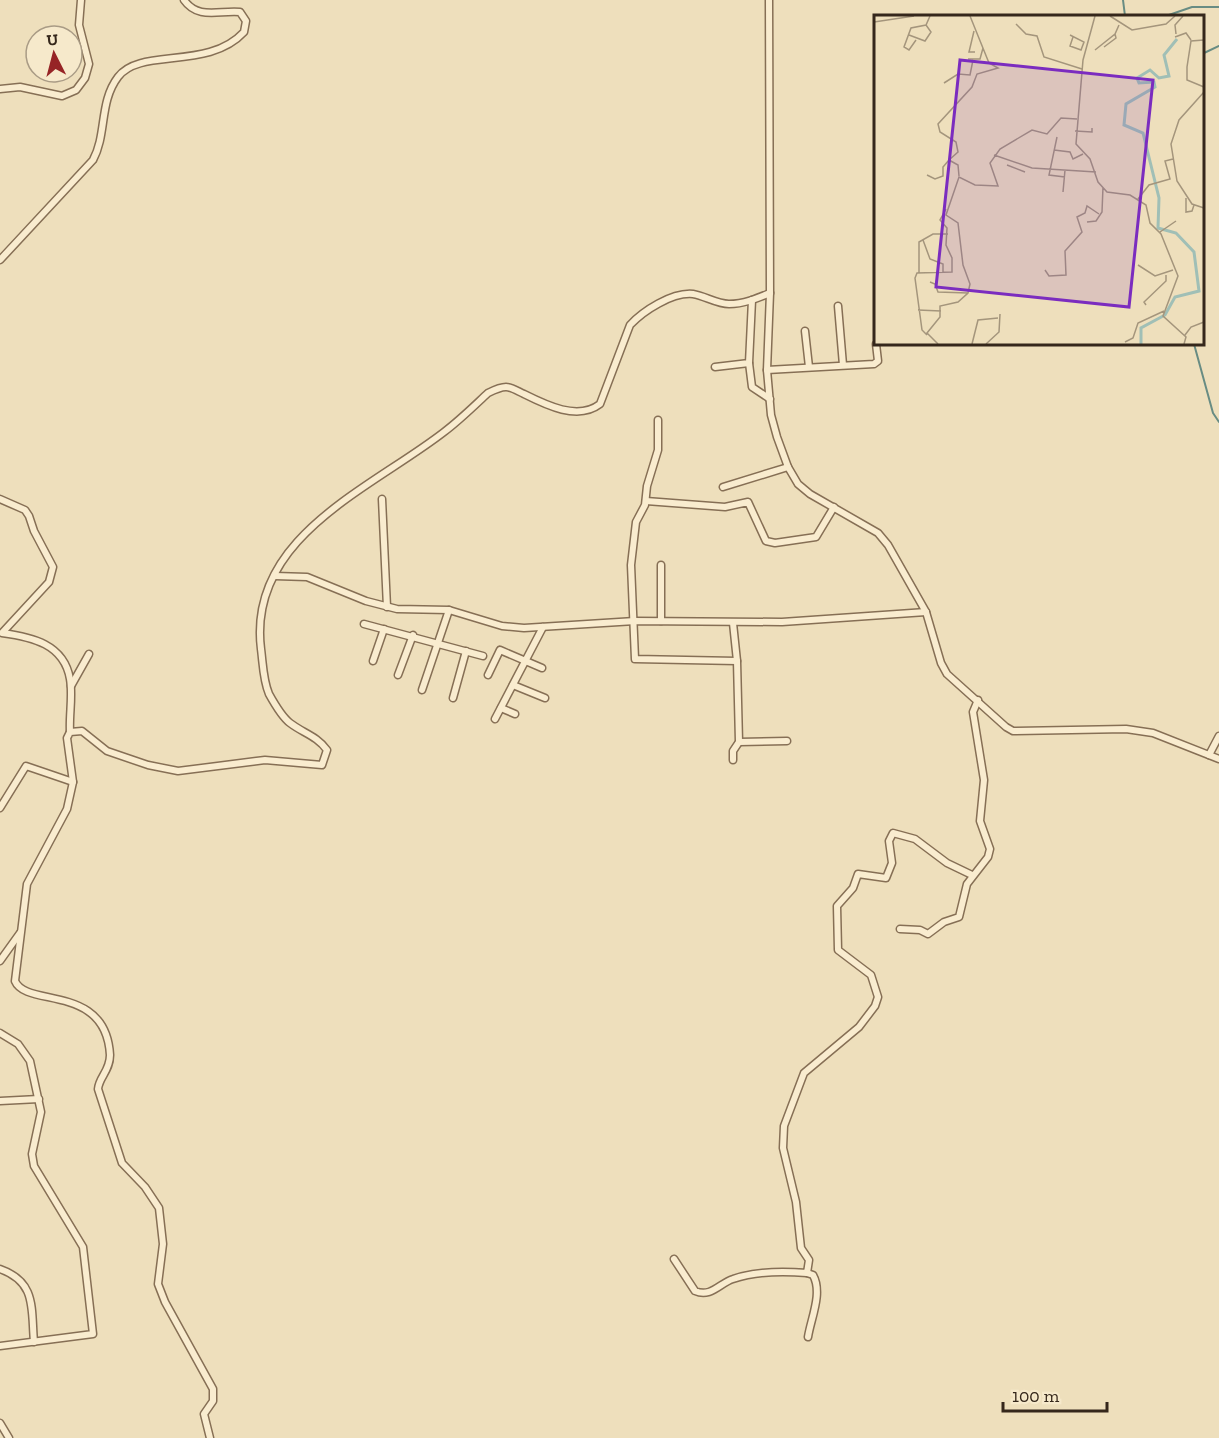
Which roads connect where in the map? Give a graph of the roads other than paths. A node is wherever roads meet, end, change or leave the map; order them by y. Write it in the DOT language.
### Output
graph roads {
  1 [pos="81,0"];
  2 [pos="184,0"];
  3 [pos="769,0"];
  4 [pos="0,89"];
  5 [pos="0,260"];
  6 [pos="770,293"];
  7 [pos="752,300"];
  8 [pos="838,306"];
  9 [pos="805,331"];
  10 [pos="876,345"];
  11 [pos="749,363"];
  12 [pos="843,365"];
  13 [pos="715,367"];
  14 [pos="809,367"];
  15 [pos="767,370"];
  16 [pos="770,399"];
  17 [pos="658,420"];
  18 [pos="788,467"];
  19 [pos="723,487"];
  20 [pos="0,499"];
  21 [pos="382,499"];
  22 [pos="646,501"];
  23 [pos="834,507"];
  24 [pos="661,565"];
  25 [pos="275,576"];
  26 [pos="387,607"];
  27 [pos="449,610"];
  28 [pos="926,612"];
  29 [pos="636,621"];
  30 [pos="661,621"];
  31 [pos="733,622"];
  32 [pos="364,624"];
  33 [pos="543,627"];
  34 [pos="384,629"];
  35 [pos="1,634"];
  36 [pos="413,635"];
  37 [pos="438,643"];
  38 [pos="466,651"];
  39 [pos="89,654"];
  40 [pos="483,656"];
  41 [pos="525,660"];
  42 [pos="373,661"];
  43 [pos="737,661"];
  44 [pos="542,668"];
  45 [pos="398,675"];
  46 [pos="488,675"];
  47 [pos="513,685"];
  48 [pos="70,687"];
  49 [pos="422,690"];
  50 [pos="453,698"];
  51 [pos="545,698"];
  52 [pos="978,700"];
  53 [pos="501,708"];
  54 [pos="515,714"];
  55 [pos="495,719"];
  56 [pos="70,732"];
  57 [pos="1219,736"];
  58 [pos="787,741"];
  59 [pos="739,742"];
  60 [pos="1209,755"];
  61 [pos="1219,759"];
  62 [pos="733,760"];
  63 [pos="73,782"];
  64 [pos="0,807"];
  65 [pos="972,875"];
  66 [pos="900,928"];
  67 [pos="21,933"];
  68 [pos="0,961"];
  69 [pos="0,1033"];
  70 [pos="39,1099"];
  71 [pos="0,1101"];
  72 [pos="674,1259"];
  73 [pos="0,1269"];
  74 [pos="807,1273"];
  75 [pos="808,1337"];
  76 [pos="34,1342"];
  77 [pos="0,1346"];
  78 [pos="0,1423"];
  79 [pos="9,1438"];
  80 [pos="210,1438"];
  1 -- 4 [label="street"];
  2 -- 5 [label="street"];
  3 -- 6 [label="street"];
  6 -- 7 [label="street"];
  6 -- 15 [label="street"];
  7 -- 11 [label="street"];
  7 -- 25 [label="street"];
  8 -- 12 [label="street"];
  9 -- 14 [label="street"];
  10 -- 12 [label="street"];
  11 -- 13 [label="street"];
  11 -- 16 [label="street"];
  12 -- 14 [label="street"];
  14 -- 15 [label="street"];
  15 -- 16 [label="street"];
  16 -- 18 [label="street"];
  17 -- 22 [label="street"];
  18 -- 19 [label="street"];
  18 -- 23 [label="street"];
  20 -- 35 [label="street"];
  21 -- 26 [label="street"];
  22 -- 23 [label="street"];
  22 -- 29 [label="street"];
  23 -- 28 [label="street"];
  24 -- 30 [label="street"];
  25 -- 26 [label="street"];
  25 -- 56 [label="street"];
  26 -- 27 [label="street"];
  27 -- 33 [label="street"];
  27 -- 37 [label="street"];
  28 -- 31 [label="street"];
  28 -- 52 [label="street"];
  29 -- 30 [label="street"];
  29 -- 33 [label="street"];
  29 -- 43 [label="street"];
  30 -- 31 [label="street"];
  31 -- 43 [label="street"];
  32 -- 34 [label="street"];
  33 -- 41 [label="street"];
  34 -- 36 [label="street"];
  34 -- 42 [label="street"];
  35 -- 48 [label="street"];
  36 -- 37 [label="street"];
  36 -- 45 [label="street"];
  37 -- 38 [label="street"];
  37 -- 49 [label="street"];
  38 -- 40 [label="street"];
  38 -- 50 [label="street"];
  39 -- 48 [label="street"];
  41 -- 44 [label="street"];
  41 -- 46 [label="street"];
  41 -- 47 [label="street"];
  43 -- 59 [label="street"];
  47 -- 51 [label="street"];
  47 -- 53 [label="street"];
  48 -- 56 [label="street"];
  52 -- 60 [label="street"];
  52 -- 65 [label="street"];
  53 -- 54 [label="street"];
  53 -- 55 [label="street"];
  56 -- 63 [label="street"];
  57 -- 60 [label="street"];
  58 -- 59 [label="street"];
  59 -- 62 [label="street"];
  60 -- 61 [label="street"];
  63 -- 64 [label="street"];
  63 -- 67 [label="street"];
  65 -- 66 [label="street"];
  65 -- 74 [label="street"];
  67 -- 68 [label="street"];
  67 -- 80 [label="street"];
  69 -- 70 [label="street"];
  70 -- 71 [label="street"];
  70 -- 76 [label="street"];
  72 -- 74 [label="street"];
  73 -- 76 [label="street"];
  74 -- 75 [label="street"];
  76 -- 77 [label="street"];
  78 -- 79 [label="street"];
}
